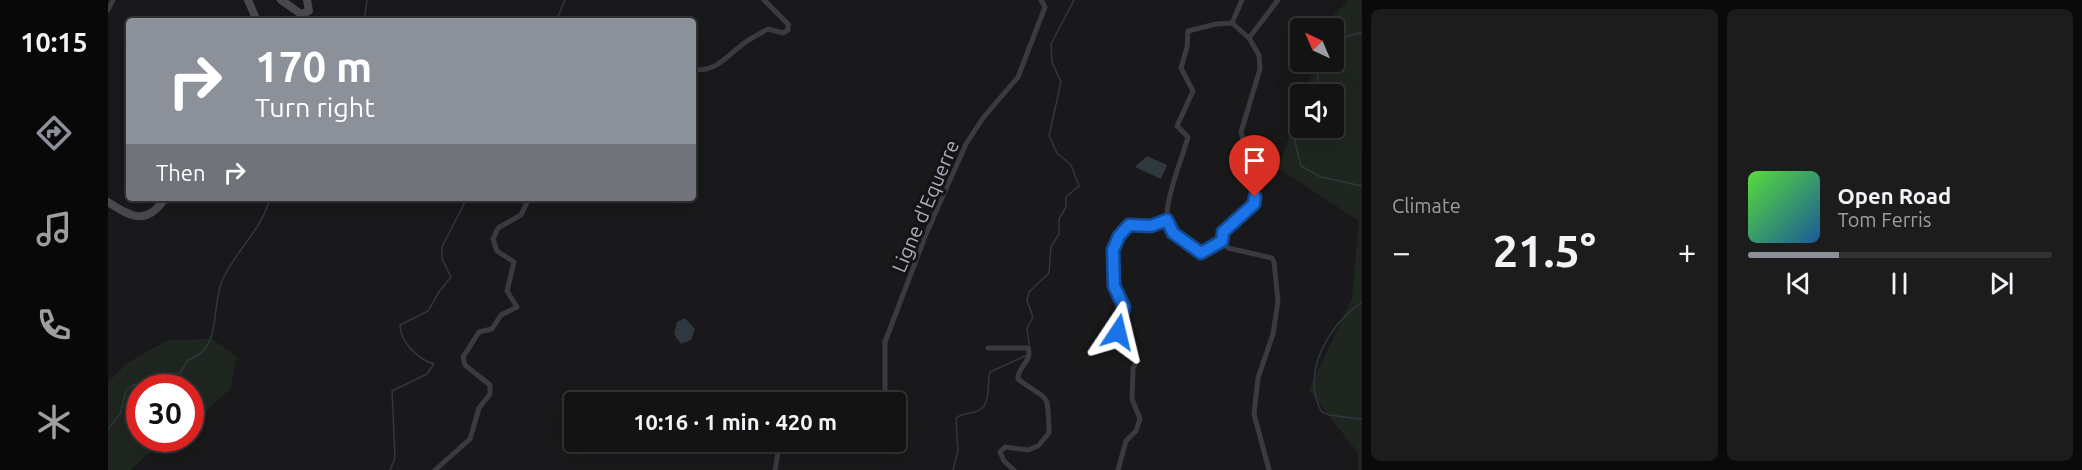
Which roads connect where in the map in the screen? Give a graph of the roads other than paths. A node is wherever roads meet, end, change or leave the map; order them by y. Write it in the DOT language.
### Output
graph roads {
  1 [pos="113,0"];
  2 [pos="248,0"];
  3 [pos="281,0"];
  4 [pos="308,0"];
  5 [pos="764,0"];
  6 [pos="1041,0"];
  7 [pos="1242,0"];
  8 [pos="1278,0"];
  9 [pos="108,10"];
  10 [pos="256,18"];
  11 [pos="1232,23"];
  12 [pos="1249,38"];
  13 [pos="696,70"];
  14 [pos="163,201"];
  15 [pos="528,201"];
  16 [pos="108,202"];
  17 [pos="1167,220"];
  18 [pos="1222,241"];
  19 [pos="988,348"];
  20 [pos="886,392"];
  21 [pos="778,452"];
  22 [pos="435,470"];
  23 [pos="775,470"];
  24 [pos="1014,470"];
  25 [pos="1118,470"];
  26 [pos="1269,470"];
  1 -- 9 [label="street"];
  2 -- 10 [label="main road"];
  3 -- 4 [label="main road"];
  5 -- 13 [label="street"];
  6 -- 20 [label="street, Ligne d'Equerre"];
  7 -- 11 [label="street"];
  8 -- 12 [label="street"];
  11 -- 12 [label="street"];
  11 -- 17 [label="street"];
  12 -- 18 [label="street"];
  14 -- 16 [label="main road"];
  15 -- 22 [label="street"];
  17 -- 18 [label="street"];
  17 -- 25 [label="street"];
  18 -- 26 [label="street"];
  19 -- 24 [label="street"];
  21 -- 23 [label="street"];
}
